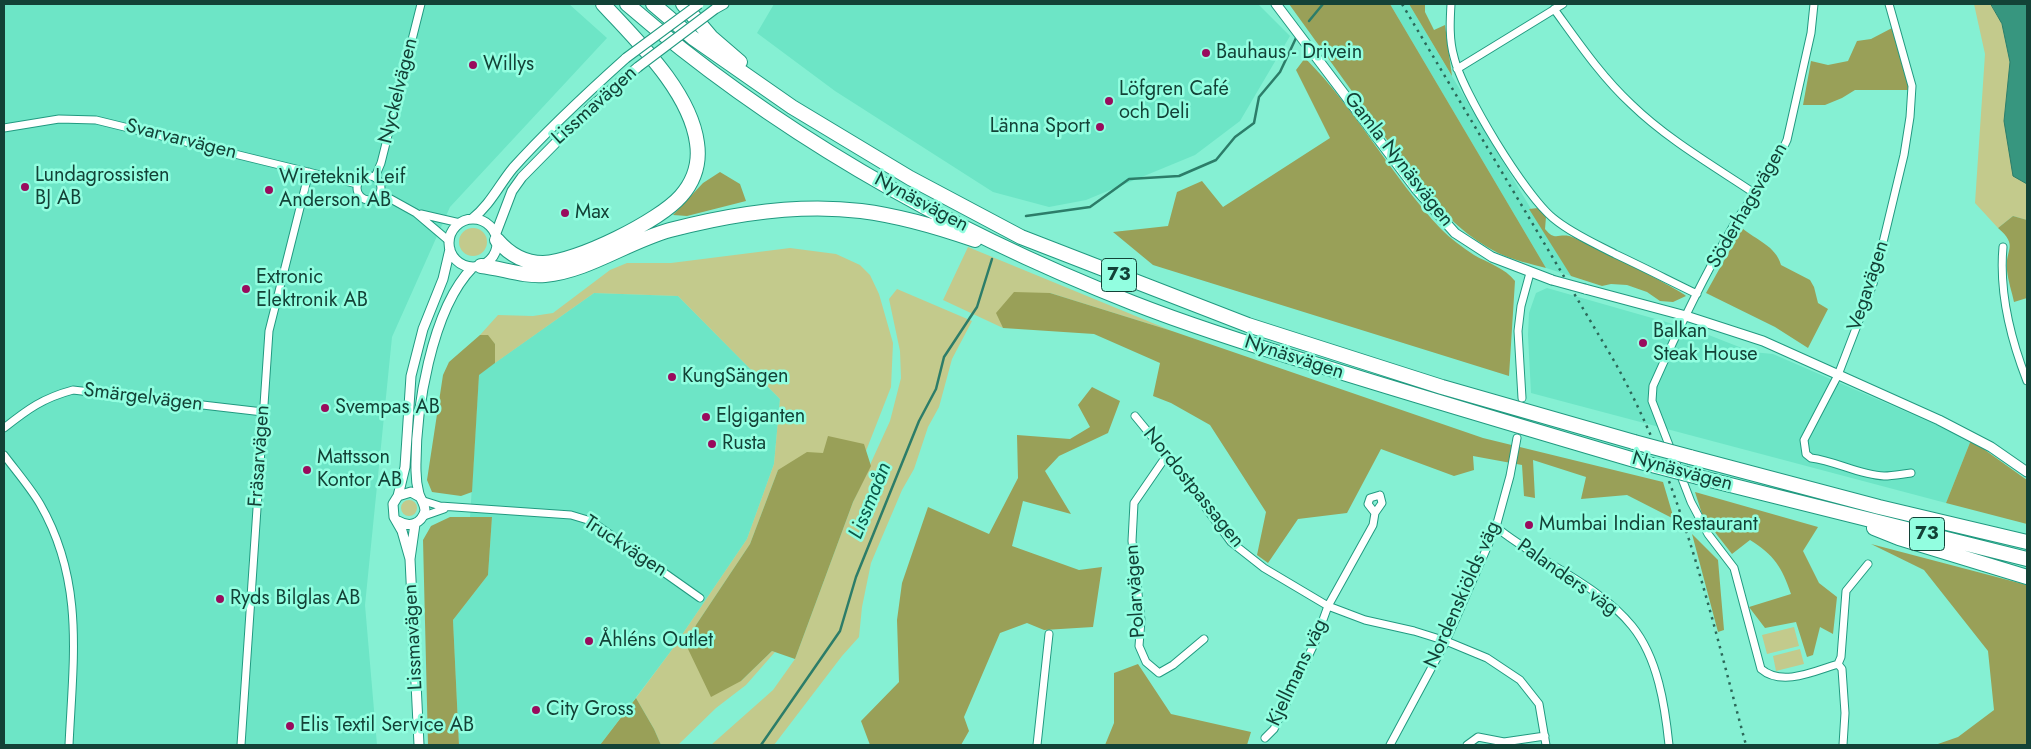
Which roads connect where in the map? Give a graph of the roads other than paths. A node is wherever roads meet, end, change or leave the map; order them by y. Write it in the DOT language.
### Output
graph roads {
  1 [pos="422,4"];
  2 [pos="603,4"];
  3 [pos="627,4"];
  4 [pos="653,4"];
  5 [pos="683,4"];
  6 [pos="699,4"];
  7 [pos="724,4"];
  8 [pos="1268,4"];
  9 [pos="1276,4"];
  10 [pos="1451,4"];
  11 [pos="1563,4"];
  12 [pos="1814,4"];
  13 [pos="1889,4"];
  14 [pos="1554,9"];
  15 [pos="1307,43"];
  16 [pos="1457,69"];
  17 [pos="792,107"];
  18 [pos="4,128"];
  19 [pos="309,172"];
  20 [pos="375,177"];
  21 [pos="356,184"];
  22 [pos="380,193"];
  23 [pos="1754,193"];
  24 [pos="416,213"];
  25 [pos="472,219"];
  26 [pos="460,222"];
  27 [pos="496,237"];
  28 [pos="450,245"];
  29 [pos="2003,247"];
  30 [pos="1021,256"];
  31 [pos="477,266"];
  32 [pos="1530,273"];
  33 [pos="1697,294"];
  34 [pos="1686,316"];
  35 [pos="1838,375"];
  36 [pos="2027,381"];
  37 [pos="1522,398"];
  38 [pos="263,412"];
  39 [pos="1136,416"];
  40 [pos="4,428"];
  41 [pos="1517,438"];
  42 [pos="4,455"];
  43 [pos="1167,455"];
  44 [pos="2027,472"];
  45 [pos="1911,473"];
  46 [pos="398,496"];
  47 [pos="422,499"];
  48 [pos="453,507"];
  49 [pos="1826,509"];
  50 [pos="1375,512"];
  51 [pos="424,516"];
  52 [pos="398,521"];
  53 [pos="415,524"];
  54 [pos="1496,527"];
  55 [pos="2027,542"];
  56 [pos="410,559"];
  57 [pos="2027,559"];
  58 [pos="1868,564"];
  59 [pos="2027,577"];
  60 [pos="700,598"];
  61 [pos="1328,606"];
  62 [pos="1049,634"];
  63 [pos="1204,639"];
  64 [pos="1446,641"];
  65 [pos="1838,664"];
  66 [pos="1545,736"];
  67 [pos="1265,738"];
  68 [pos="69,745"];
  69 [pos="241,745"];
  70 [pos="419,745"];
  71 [pos="1037,745"];
  72 [pos="1390,745"];
  73 [pos="1467,745"];
  74 [pos="1546,745"];
  75 [pos="1669,745"];
  76 [pos="1843,745"];
  1 -- 20 [label="street, Nyckelvägen"];
  2 -- 27 [label="highway"];
  3 -- 30 [label="highway, Nynäsvägen / 73"];
  4 -- 17 [label="highway, Nynäsvägen / 73"];
  5 -- 17 [label="highway"];
  6 -- 25 [label="street, Lissmavägen, bridge"];
  7 -- 27 [label="street, Lissmavägen, bridge"];
  8 -- 15 [label="street, Gamla Nynäsvägen"];
  9 -- 15 [label="street, Gamla Nynäsvägen"];
  10 -- 16 [label="street"];
  11 -- 14 [label="street"];
  12 -- 23 [label="street, Söderhagsvägen"];
  13 -- 35 [label="street, Vegavägen"];
  14 -- 16 [label="street"];
  14 -- 23 [label="street"];
  15 -- 32 [label="street, Gamla Nynäsvägen"];
  16 -- 33 [label="street"];
  17 -- 55 [label="highway, Nynäsvägen / 73, bridge"];
  18 -- 19 [label="street, Svarvarvägen"];
  19 -- 21 [label="street, Svarvarvägen"];
  19 -- 38 [label="street, Fräsarvägen"];
  20 -- 21 [label="street"];
  20 -- 22 [label="street"];
  21 -- 22 [label="street"];
  22 -- 24 [label="street"];
  23 -- 33 [label="street, Söderhagsvägen"];
  24 -- 26 [label="street"];
  24 -- 28 [label="street"];
  25 -- 26 [label="street"];
  25 -- 27 [label="street"];
  26 -- 28 [label="street"];
  27 -- 31 [label="street"];
  28 -- 31 [label="street"];
  28 -- 46 [label="street, Lissmavägen"];
  29 -- 36 [label="street"];
  30 -- 31 [label="highway"];
  30 -- 49 [label="highway, Nynäsvägen / 73, bridge"];
  31 -- 47 [label="street"];
  32 -- 34 [label="street, bridge"];
  32 -- 37 [label="street"];
  33 -- 34 [label="street, Söderhagsvägen"];
  34 -- 35 [label="street"];
  34 -- 65 [label="street, Söderhagsvägen"];
  35 -- 44 [label="street"];
  35 -- 45 [label="street, Vegavägen"];
  38 -- 40 [label="street, Smärgelvägen"];
  38 -- 69 [label="street, Fräsarvägen"];
  39 -- 43 [label="street, Nordostpassagen"];
  41 -- 54 [label="street, Nordenskiölds väg"];
  42 -- 68 [label="street"];
  43 -- 61 [label="street, Nordostpassagen"];
  43 -- 63 [label="street, Polarvägen"];
  46 -- 47 [label="street"];
  46 -- 52 [label="street, Lissmavägen"];
  47 -- 48 [label="street, Truckvägen"];
  47 -- 51 [label="street"];
  48 -- 51 [label="street, Truckvägen"];
  48 -- 60 [label="street, Truckvägen"];
  49 -- 57 [label="highway, Nynäsvägen / 73"];
  49 -- 59 [label="highway"];
  50 -- 61 [label="street"];
  51 -- 53 [label="street"];
  52 -- 53 [label="street"];
  52 -- 56 [label="street, Lissmavägen"];
  53 -- 56 [label="street, Lissmavägen"];
  54 -- 64 [label="street, Nordenskiölds väg"];
  54 -- 75 [label="street, Palanders väg"];
  56 -- 70 [label="street, Lissmavägen"];
  58 -- 65 [label="street"];
  61 -- 64 [label="street, Nordostpassagen"];
  61 -- 67 [label="street, Kjellmans väg"];
  62 -- 71 [label="street"];
  64 -- 66 [label="street, Nordostpassagen"];
  64 -- 72 [label="street, Nordenskiölds väg"];
  65 -- 76 [label="street"];
  66 -- 73 [label="street"];
  66 -- 74 [label="street, Nordostpassagen"];
}
